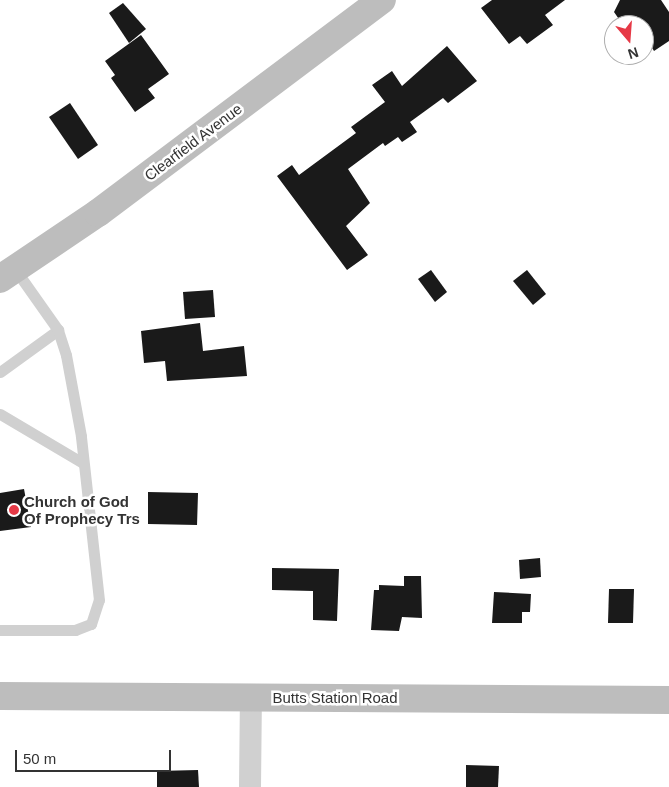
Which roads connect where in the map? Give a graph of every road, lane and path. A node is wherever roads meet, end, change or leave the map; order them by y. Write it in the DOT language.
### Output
graph roads {
  1 [pos="382,0"];
  2 [pos="8,274"];
  3 [pos="58,330"];
  4 [pos="0,372"];
  5 [pos="0,414"];
  6 [pos="83,463"];
  7 [pos="0,630"];
  8 [pos="0,696"];
  9 [pos="251,697"];
  10 [pos="669,700"];
  11 [pos="250,787"];
  1 -- 2 [label="main road, Clearfield Avenue"];
  2 -- 3 [label="lane"];
  3 -- 4 [label="lane"];
  3 -- 6 [label="lane"];
  5 -- 6 [label="lane"];
  6 -- 7 [label="lane"];
  8 -- 9 [label="main road, Butts Station Road"];
  9 -- 10 [label="main road, Butts Station Road"];
  9 -- 11 [label="street"];
}
